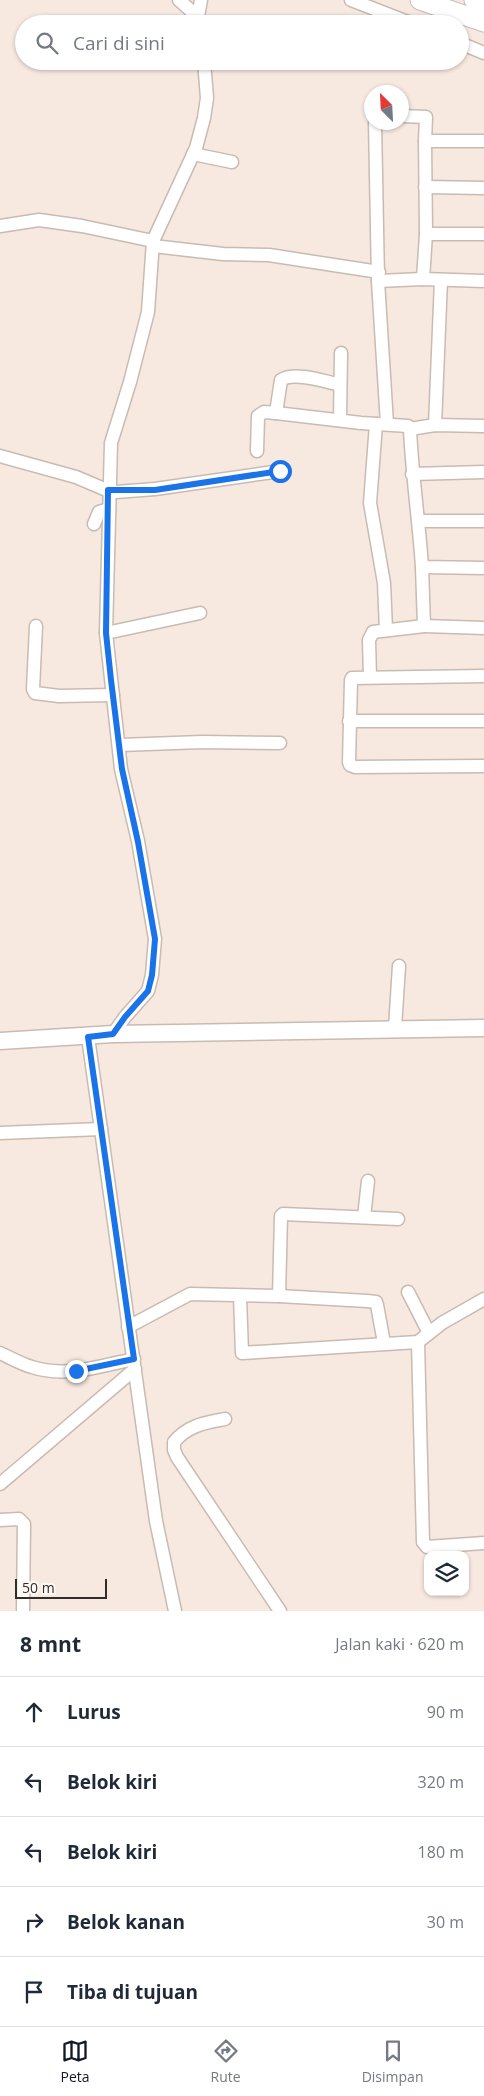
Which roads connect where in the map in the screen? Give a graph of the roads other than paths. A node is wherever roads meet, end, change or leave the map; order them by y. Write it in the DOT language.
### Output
graph roads {
  1 [pos="179,0"];
  2 [pos="201,0"];
  3 [pos="351,0"];
  4 [pos="420,0"];
  5 [pos="474,0"];
  6 [pos="484,4"];
  7 [pos="193,15"];
  8 [pos="199,15"];
  9 [pos="389,15"];
  10 [pos="464,15"];
  11 [pos="469,17"];
  12 [pos="484,22"];
  13 [pos="469,47"];
  14 [pos="484,53"];
  15 [pos="205,70"];
  16 [pos="409,117"];
  17 [pos="375,130"];
  18 [pos="425,141"];
  19 [pos="484,141"];
  20 [pos="193,154"];
  21 [pos="232,162"];
  22 [pos="425,187"];
  23 [pos="484,188"];
  24 [pos="0,226"];
  25 [pos="426,234"];
  26 [pos="484,234"];
  27 [pos="153,244"];
  28 [pos="378,276"];
  29 [pos="423,279"];
  30 [pos="440,280"];
  31 [pos="484,280"];
  32 [pos="341,353"];
  33 [pos="340,385"];
  34 [pos="276,412"];
  35 [pos="340,419"];
  36 [pos="381,424"];
  37 [pos="435,425"];
  38 [pos="484,426"];
  39 [pos="410,429"];
  40 [pos="257,452"];
  41 [pos="0,456"];
  42 [pos="280,471"];
  43 [pos="484,472"];
  44 [pos="412,474"];
  45 [pos="108,490"];
  46 [pos="110,509"];
  47 [pos="419,521"];
  48 [pos="484,521"];
  49 [pos="94,524"];
  50 [pos="422,567"];
  51 [pos="484,568"];
  52 [pos="200,613"];
  53 [pos="36,626"];
  54 [pos="424,626"];
  55 [pos="484,628"];
  56 [pos="386,630"];
  57 [pos="106,633"];
  58 [pos="484,676"];
  59 [pos="370,677"];
  60 [pos="113,695"];
  61 [pos="349,721"];
  62 [pos="484,721"];
  63 [pos="280,743"];
  64 [pos="120,745"];
  65 [pos="484,766"];
  66 [pos="399,966"];
  67 [pos="395,1028"];
  68 [pos="484,1028"];
  69 [pos="102,1036"];
  70 [pos="0,1041"];
  71 [pos="101,1129"];
  72 [pos="0,1133"];
  73 [pos="368,1181"];
  74 [pos="364,1217"];
  75 [pos="398,1219"];
  76 [pos="408,1292"];
  77 [pos="240,1296"];
  78 [pos="279,1296"];
  79 [pos="484,1299"];
  80 [pos="128,1327"];
  81 [pos="429,1333"];
  82 [pos="418,1342"];
  83 [pos="384,1343"];
  84 [pos="0,1353"];
  85 [pos="134,1364"];
  86 [pos="225,1419"];
  87 [pos="0,1484"];
  88 [pos="0,1520"];
  89 [pos="484,1543"];
  90 [pos="23,1611"];
  91 [pos="175,1611"];
  92 [pos="280,1611"];
  1 -- 7 [label="street"];
  2 -- 8 [label="street"];
  3 -- 9 [label="street"];
  4 -- 10 [label="highway"];
  5 -- 6 [label="highway"];
  11 -- 12 [label="highway"];
  13 -- 14 [label="street"];
  15 -- 20 [label="street"];
  16 -- 18 [label="street"];
  17 -- 28 [label="street"];
  18 -- 19 [label="street"];
  18 -- 22 [label="street"];
  20 -- 21 [label="street"];
  20 -- 27 [label="street"];
  22 -- 23 [label="street"];
  22 -- 25 [label="street"];
  24 -- 27 [label="street"];
  25 -- 26 [label="street"];
  25 -- 29 [label="street"];
  27 -- 28 [label="street"];
  27 -- 45 [label="street"];
  28 -- 29 [label="street"];
  28 -- 36 [label="street"];
  29 -- 30 [label="street"];
  30 -- 31 [label="street"];
  30 -- 37 [label="street"];
  32 -- 33 [label="street"];
  33 -- 34 [label="street"];
  33 -- 35 [label="street"];
  34 -- 35 [label="street"];
  34 -- 40 [label="street"];
  35 -- 36 [label="street"];
  36 -- 39 [label="street"];
  36 -- 56 [label="street"];
  37 -- 38 [label="street"];
  37 -- 39 [label="street"];
  39 -- 44 [label="street"];
  41 -- 45 [label="street"];
  42 -- 45 [label="street"];
  43 -- 44 [label="street"];
  44 -- 47 [label="street"];
  45 -- 46 [label="street"];
  46 -- 49 [label="street"];
  46 -- 57 [label="street"];
  47 -- 48 [label="street"];
  47 -- 50 [label="street"];
  50 -- 51 [label="street"];
  50 -- 54 [label="street"];
  52 -- 57 [label="street"];
  53 -- 60 [label="street"];
  54 -- 55 [label="street"];
  54 -- 56 [label="street"];
  56 -- 59 [label="street"];
  57 -- 60 [label="street"];
  58 -- 59 [label="street"];
  59 -- 61 [label="street"];
  60 -- 64 [label="street"];
  61 -- 62 [label="street"];
  61 -- 65 [label="street"];
  63 -- 64 [label="street"];
  64 -- 69 [label="street"];
  66 -- 67 [label="street"];
  67 -- 68 [label="main road"];
  67 -- 69 [label="main road"];
  69 -- 70 [label="main road"];
  69 -- 71 [label="street"];
  71 -- 72 [label="street"];
  71 -- 80 [label="street"];
  73 -- 74 [label="street"];
  74 -- 75 [label="street"];
  74 -- 78 [label="street"];
  76 -- 81 [label="street"];
  77 -- 78 [label="street"];
  77 -- 80 [label="street"];
  77 -- 83 [label="street"];
  78 -- 83 [label="street"];
  79 -- 81 [label="street"];
  80 -- 85 [label="street"];
  81 -- 82 [label="street"];
  82 -- 83 [label="street"];
  82 -- 89 [label="street"];
  84 -- 85 [label="street"];
  85 -- 87 [label="street"];
  85 -- 91 [label="street"];
  86 -- 92 [label="street"];
  88 -- 90 [label="street"];
}
